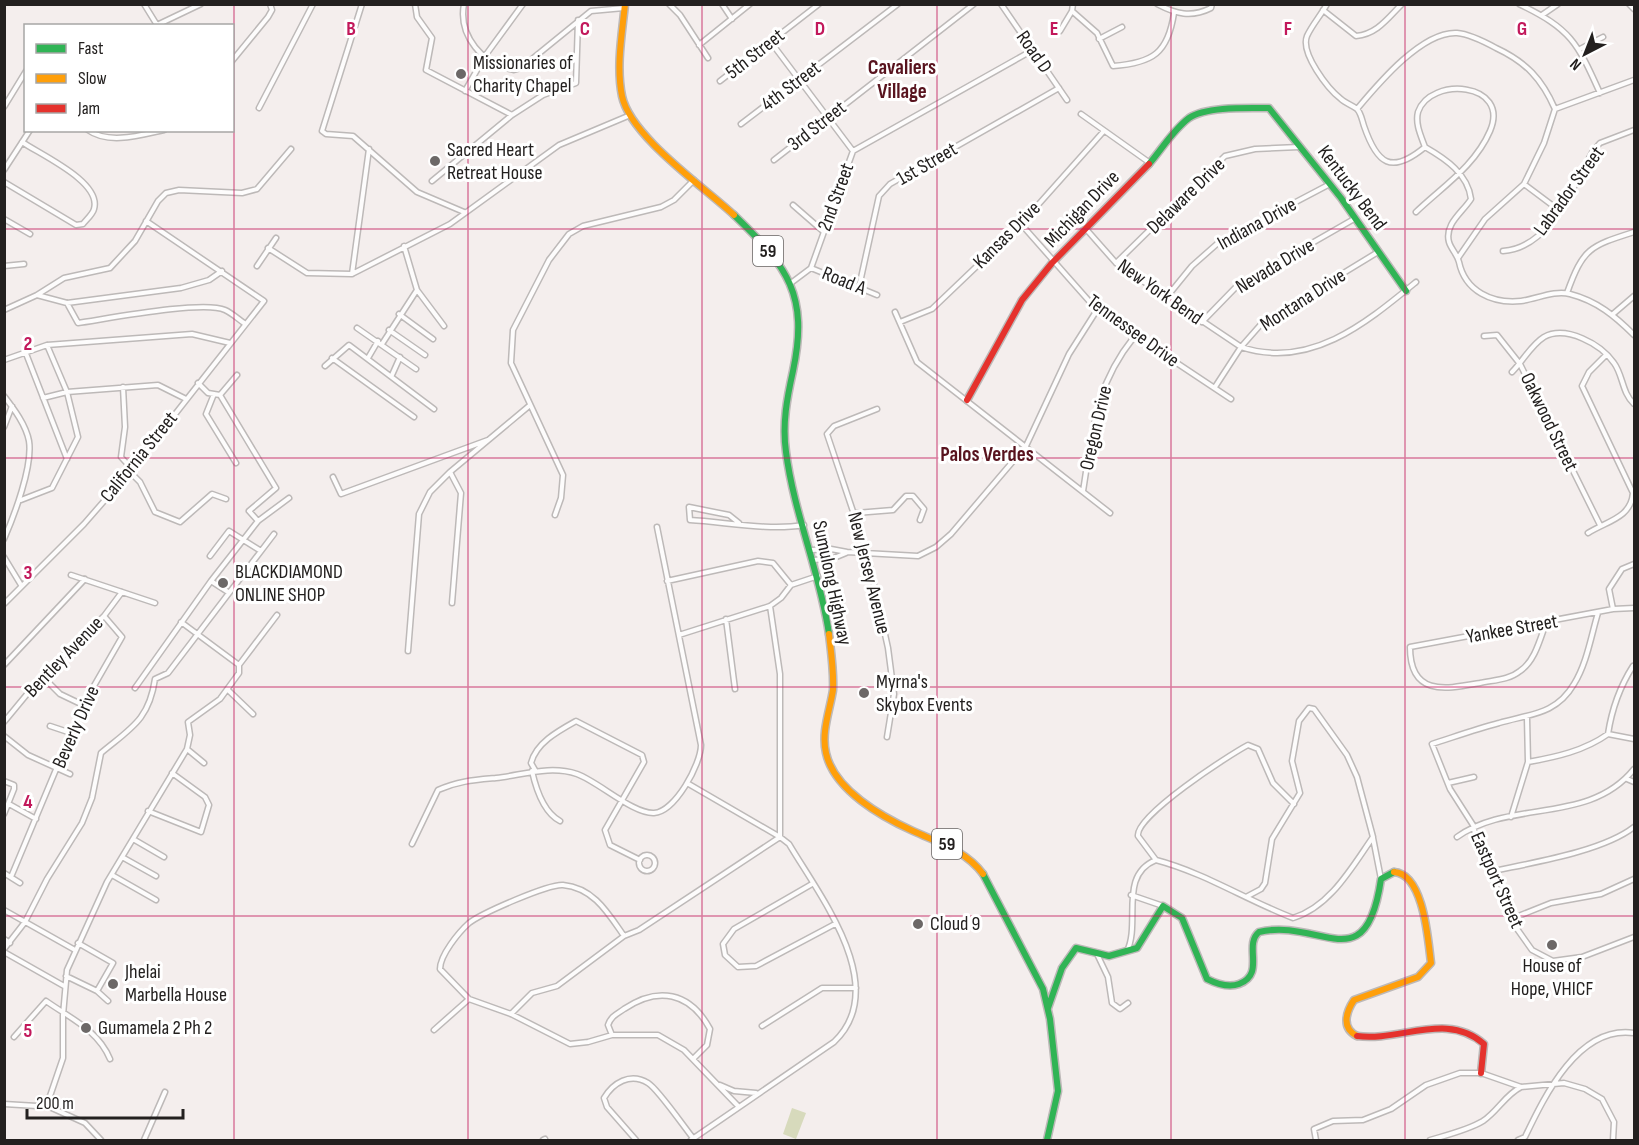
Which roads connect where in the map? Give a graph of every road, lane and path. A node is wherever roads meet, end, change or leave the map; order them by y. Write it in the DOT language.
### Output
graph roads {
  1 [pos="144,4"];
  2 [pos="201,4"];
  3 [pos="270,4"];
  4 [pos="313,4"];
  5 [pos="362,4"];
  6 [pos="415,4"];
  7 [pos="465,4"];
  8 [pos="523,4"];
  9 [pos="669,4"];
  10 [pos="722,4"];
  11 [pos="750,4"];
  12 [pos="819,4"];
  13 [pos="897,4"];
  14 [pos="974,4"];
  15 [pos="1001,4"];
  16 [pos="1073,4"];
  17 [pos="1157,4"];
  18 [pos="1212,4"];
  19 [pos="1327,4"];
  20 [pos="1402,4"];
  21 [pos="1519,4"];
  22 [pos="1558,4"];
  23 [pos="1629,4"];
  24 [pos="625,6"];
  25 [pos="1635,9"];
  26 [pos="1323,10"];
  27 [pos="1072,11"];
  28 [pos="1174,13"];
  29 [pos="1542,15"];
  30 [pos="732,19"];
  31 [pos="578,21"];
  32 [pos="156,24"];
  33 [pos="159,24"];
  34 [pos="1122,27"];
  35 [pos="1060,31"];
  36 [pos="1604,37"];
  37 [pos="1099,39"];
  38 [pos="770,41"];
  39 [pos="699,45"];
  40 [pos="1580,49"];
  41 [pos="1033,50"];
  42 [pos="485,56"];
  43 [pos="708,58"];
  44 [pos="234,59"];
  45 [pos="24,74"];
  46 [pos="799,79"];
  47 [pos="1635,80"];
  48 [pos="720,81"];
  49 [pos="1059,88"];
  50 [pos="465,91"];
  51 [pos="1600,93"];
  52 [pos="1067,100"];
  53 [pos="4,107"];
  54 [pos="259,108"];
  55 [pos="1269,108"];
  56 [pos="1358,109"];
  57 [pos="1555,109"];
  58 [pos="512,115"];
  59 [pos="1082,115"];
  60 [pos="628,116"];
  61 [pos="827,117"];
  62 [pos="741,124"];
  63 [pos="1635,130"];
  64 [pos="29,132"];
  65 [pos="91,132"];
  66 [pos="151,132"];
  67 [pos="1103,132"];
  68 [pos="22,142"];
  69 [pos="1300,147"];
  70 [pos="1425,147"];
  71 [pos="291,149"];
  72 [pos="369,149"];
  73 [pos="853,151"];
  74 [pos="774,160"];
  75 [pos="1150,163"];
  76 [pos="4,170"];
  77 [pos="1460,174"];
  78 [pos="694,180"];
  79 [pos="432,181"];
  80 [pos="4,182"];
  81 [pos="1330,184"];
  82 [pos="1524,184"];
  83 [pos="793,205"];
  84 [pos="1560,211"];
  85 [pos="1416,212"];
  86 [pos="464,213"];
  87 [pos="4,219"];
  88 [pos="1354,219"];
  89 [pos="146,221"];
  90 [pos="1020,224"];
  91 [pos="1086,229"];
  92 [pos="824,232"];
  93 [pos="1635,232"];
  94 [pos="30,234"];
  95 [pos="276,237"];
  96 [pos="404,246"];
  97 [pos="268,248"];
  98 [pos="1379,251"];
  99 [pos="1503,251"];
  100 [pos="1458,258"];
  101 [pos="1052,263"];
  102 [pos="1116,263"];
  103 [pos="24,264"];
  104 [pos="4,266"];
  105 [pos="257,266"];
  106 [pos="811,268"];
  107 [pos="222,271"];
  108 [pos="352,274"];
  109 [pos="1416,282"];
  110 [pos="791,283"];
  111 [pos="859,287"];
  112 [pos="417,290"];
  113 [pos="1406,291"];
  114 [pos="1567,293"];
  115 [pos="877,294"];
  116 [pos="37,295"];
  117 [pos="1635,296"];
  118 [pos="1166,298"];
  119 [pos="67,303"];
  120 [pos="4,310"];
  121 [pos="1097,310"];
  122 [pos="895,312"];
  123 [pos="399,314"];
  124 [pos="1613,314"];
  125 [pos="899,322"];
  126 [pos="1203,322"];
  127 [pos="244,323"];
  128 [pos="444,326"];
  129 [pos="357,328"];
  130 [pos="389,330"];
  131 [pos="1635,335"];
  132 [pos="1484,336"];
  133 [pos="1134,337"];
  134 [pos="433,339"];
  135 [pos="380,342"];
  136 [pos="230,343"];
  137 [pos="47,345"];
  138 [pos="1241,347"];
  139 [pos="25,351"];
  140 [pos="425,355"];
  141 [pos="1606,355"];
  142 [pos="400,357"];
  143 [pos="332,358"];
  144 [pos="368,358"];
  145 [pos="4,360"];
  146 [pos="1520,364"];
  147 [pos="325,366"];
  148 [pos="416,369"];
  149 [pos="1512,372"];
  150 [pos="237,375"];
  151 [pos="392,375"];
  152 [pos="198,383"];
  153 [pos="123,387"];
  154 [pos="1215,387"];
  155 [pos="67,392"];
  156 [pos="214,394"];
  157 [pos="220,395"];
  158 [pos="4,396"];
  159 [pos="44,398"];
  160 [pos="186,399"];
  161 [pos="1231,399"];
  162 [pos="968,400"];
  163 [pos="1635,404"];
  164 [pos="12,406"];
  165 [pos="529,406"];
  166 [pos="434,409"];
  167 [pos="877,409"];
  168 [pos="414,417"];
  169 [pos="4,427"];
  170 [pos="492,438"];
  171 [pos="1026,446"];
  172 [pos="68,459"];
  173 [pos="236,463"];
  174 [pos="131,470"];
  175 [pos="450,472"];
  176 [pos="333,477"];
  177 [pos="1083,491"];
  178 [pos="289,498"];
  179 [pos="226,499"];
  180 [pos="21,500"];
  181 [pos="856,513"];
  182 [pos="1110,513"];
  183 [pos="555,514"];
  184 [pos="920,520"];
  185 [pos="258,521"];
  186 [pos="739,523"];
  187 [pos="804,525"];
  188 [pos="1600,525"];
  189 [pos="657,527"];
  190 [pos="1588,532"];
  191 [pos="274,534"];
  192 [pos="243,538"];
  193 [pos="4,539"];
  194 [pos="811,550"];
  195 [pos="261,551"];
  196 [pos="847,552"];
  197 [pos="867,553"];
  198 [pos="210,556"];
  199 [pos="4,557"];
  200 [pos="814,560"];
  201 [pos="1635,564"];
  202 [pos="71,574"];
  203 [pos="818,576"];
  204 [pos="85,579"];
  205 [pos="211,581"];
  206 [pos="667,581"];
  207 [pos="21,585"];
  208 [pos="791,585"];
  209 [pos="123,592"];
  210 [pos="228,592"];
  211 [pos="155,603"];
  212 [pos="452,603"];
  213 [pos="4,604"];
  214 [pos="771,606"];
  215 [pos="1635,608"];
  216 [pos="1613,609"];
  217 [pos="1598,613"];
  218 [pos="277,615"];
  219 [pos="104,616"];
  220 [pos="726,619"];
  221 [pos="181,622"];
  222 [pos="1546,623"];
  223 [pos="679,635"];
  224 [pos="197,636"];
  225 [pos="408,651"];
  226 [pos="4,665"];
  227 [pos="239,665"];
  228 [pos="1633,666"];
  229 [pos="42,676"];
  230 [pos="135,688"];
  231 [pos="735,689"];
  232 [pos="228,690"];
  233 [pos="83,705"];
  234 [pos="254,714"];
  235 [pos="1527,718"];
  236 [pos="4,722"];
  237 [pos="50,726"];
  238 [pos="71,732"];
  239 [pos="1608,734"];
  240 [pos="4,736"];
  241 [pos="887,737"];
  242 [pos="1635,739"];
  243 [pos="187,749"];
  244 [pos="1528,762"];
  245 [pos="204,763"];
  246 [pos="58,768"];
  247 [pos="1635,770"];
  248 [pos="534,771"];
  249 [pos="172,773"];
  250 [pos="70,774"];
  251 [pos="1474,777"];
  252 [pos="1627,779"];
  253 [pos="4,781"];
  254 [pos="1635,782"];
  255 [pos="687,783"];
  256 [pos="1448,783"];
  257 [pos="622,799"];
  258 [pos="9,804"];
  259 [pos="1294,804"];
  260 [pos="148,811"];
  261 [pos="4,814"];
  262 [pos="1511,817"];
  263 [pos="36,819"];
  264 [pos="560,821"];
  265 [pos="1473,825"];
  266 [pos="1635,827"];
  267 [pos="780,837"];
  268 [pos="1373,837"];
  269 [pos="1457,837"];
  270 [pos="132,839"];
  271 [pos="412,844"];
  272 [pos="122,857"];
  273 [pos="164,857"];
  274 [pos="640,860"];
  275 [pos="1156,860"];
  276 [pos="4,873"];
  277 [pos="1489,873"];
  278 [pos="112,875"];
  279 [pos="156,876"];
  280 [pos="11,877"];
  281 [pos="1381,879"];
  282 [pos="1635,879"];
  283 [pos="20,883"];
  284 [pos="812,884"];
  285 [pos="1131,895"];
  286 [pos="1246,897"];
  287 [pos="156,900"];
  288 [pos="1163,906"];
  289 [pos="4,910"];
  290 [pos="1510,920"];
  291 [pos="25,922"];
  292 [pos="835,924"];
  293 [pos="624,936"];
  294 [pos="1635,937"];
  295 [pos="4,939"];
  296 [pos="10,943"];
  297 [pos="78,943"];
  298 [pos="75,950"];
  299 [pos="4,951"];
  300 [pos="1126,952"];
  301 [pos="1096,953"];
  302 [pos="66,976"];
  303 [pos="64,986"];
  304 [pos="856,988"];
  305 [pos="97,991"];
  306 [pos="469,999"];
  307 [pos="108,1001"];
  308 [pos="1128,1002"];
  309 [pos="1048,1008"];
  310 [pos="511,1014"];
  311 [pos="63,1015"];
  312 [pos="762,1026"];
  313 [pos="434,1030"];
  314 [pos="1635,1033"];
  315 [pos="612,1035"];
  316 [pos="14,1037"];
  317 [pos="110,1059"];
  318 [pos="693,1059"];
  319 [pos="1482,1073"];
  320 [pos="719,1084"];
  321 [pos="1551,1084"];
  322 [pos="1521,1087"];
  323 [pos="165,1092"];
  324 [pos="757,1093"];
  325 [pos="4,1104"];
  326 [pos="44,1104"];
  327 [pos="738,1106"];
  328 [pos="692,1139"];
  329 [pos="101,1140"];
  330 [pos="144,1140"];
  331 [pos="636,1140"];
  332 [pos="1047,1140"];
  333 [pos="1316,1140"];
  334 [pos="1430,1140"];
  335 [pos="1518,1140"];
  336 [pos="1613,1140"];
  1 -- 32 [label="street"];
  2 -- 33 [label="street"];
  3 -- 44 [label="street"];
  4 -- 54 [label="street"];
  5 -- 72 [label="street"];
  6 -- 50 [label="street"];
  7 -- 42 [label="street"];
  8 -- 42 [label="street"];
  9 -- 39 [label="street"];
  10 -- 30 [label="street"];
  11 -- 30 [label="street"];
  12 -- 38 [label="street, 5th Street"];
  13 -- 46 [label="street, 4th Street"];
  14 -- 61 [label="street, 3rd Street"];
  15 -- 41 [label="street, Road D"];
  16 -- 27 [label="street"];
  17 -- 28 [label="street"];
  18 -- 28 [label="street"];
  19 -- 26 [label="street"];
  20 -- 26 [label="street"];
  21 -- 29 [label="street"];
  22 -- 29 [label="street"];
  23 -- 25 [label="street"];
  24 -- 31 [label="street"];
  24 -- 60 [label="street, Sumulong Highway / 59"];
  26 -- 56 [label="street"];
  27 -- 35 [label="street"];
  27 -- 37 [label="street"];
  28 -- 37 [label="street"];
  29 -- 40 [label="street"];
  30 -- 39 [label="street"];
  31 -- 42 [label="street"];
  31 -- 58 [label="street"];
  34 -- 37 [label="street"];
  36 -- 40 [label="street"];
  38 -- 46 [label="street"];
  38 -- 48 [label="street, 5th Street"];
  39 -- 43 [label="street"];
  40 -- 51 [label="street"];
  41 -- 49 [label="street, Road D"];
  41 -- 73 [label="street, 2nd Street"];
  42 -- 50 [label="street"];
  45 -- 53 [label="street"];
  46 -- 61 [label="street"];
  46 -- 62 [label="street, 4th Street"];
  47 -- 51 [label="street"];
  49 -- 52 [label="street, Road D"];
  49 -- 111 [label="street, 1st Street"];
  50 -- 58 [label="street"];
  51 -- 57 [label="street"];
  55 -- 69 [label="street, Kentucky Bend"];
  55 -- 75 [label="street, Michigan Drive"];
  56 -- 57 [label="street"];
  56 -- 70 [label="street"];
  57 -- 82 [label="street"];
  58 -- 79 [label="street"];
  59 -- 67 [label="street"];
  60 -- 78 [label="street, Sumulong Highway / 59"];
  60 -- 86 [label="street"];
  61 -- 73 [label="street"];
  61 -- 74 [label="street, 3rd Street"];
  63 -- 84 [label="street, Labrador Street"];
  64 -- 68 [label="street"];
  65 -- 66 [label="street"];
  67 -- 75 [label="street"];
  67 -- 90 [label="street, Kansas Drive"];
  68 -- 76 [label="street"];
  68 -- 80 [label="street"];
  69 -- 81 [label="street, Kentucky Bend"];
  69 -- 102 [label="street, Delaware Drive"];
  70 -- 77 [label="street"];
  70 -- 77 [label="street"];
  71 -- 89 [label="street"];
  72 -- 86 [label="street"];
  72 -- 108 [label="street"];
  73 -- 92 [label="street, 2nd Street"];
  75 -- 91 [label="street, Michigan Drive"];
  77 -- 85 [label="street"];
  77 -- 100 [label="street"];
  78 -- 110 [label="street, Sumulong Highway / 59"];
  78 -- 165 [label="street"];
  81 -- 88 [label="street, Kentucky Bend"];
  81 -- 118 [label="street, Indiana Drive"];
  82 -- 84 [label="street"];
  82 -- 100 [label="street"];
  83 -- 92 [label="street"];
  84 -- 99 [label="street, Labrador Street"];
  86 -- 96 [label="street"];
  87 -- 94 [label="street"];
  88 -- 98 [label="street, Kentucky Bend"];
  88 -- 126 [label="street, Nevada Drive"];
  89 -- 107 [label="street"];
  89 -- 116 [label="street"];
  90 -- 101 [label="street, Tennessee Drive"];
  90 -- 125 [label="street, Kansas Drive"];
  91 -- 101 [label="street, Michigan Drive"];
  91 -- 102 [label="street, New York Bend"];
  92 -- 106 [label="street, 2nd Street"];
  93 -- 114 [label="street"];
  95 -- 97 [label="street"];
  96 -- 108 [label="street"];
  96 -- 112 [label="street"];
  97 -- 105 [label="street"];
  97 -- 108 [label="street"];
  98 -- 113 [label="street, Kentucky Bend"];
  98 -- 138 [label="street, Montana Drive"];
  100 -- 114 [label="street"];
  101 -- 121 [label="street, Tennessee Drive"];
  101 -- 162 [label="street, Michigan Drive"];
  102 -- 118 [label="street, New York Bend"];
  103 -- 104 [label="street"];
  106 -- 110 [label="street"];
  106 -- 111 [label="street, Road A"];
  107 -- 119 [label="street"];
  107 -- 127 [label="street, California Street"];
  109 -- 113 [label="street"];
  110 -- 187 [label="street, Sumulong Highway / 59"];
  111 -- 115 [label="street, Road A"];
  112 -- 123 [label="street"];
  112 -- 128 [label="street"];
  113 -- 138 [label="street"];
  114 -- 124 [label="street"];
  116 -- 119 [label="street"];
  116 -- 120 [label="street"];
  117 -- 124 [label="street"];
  118 -- 126 [label="street, New York Bend"];
  119 -- 127 [label="street"];
  121 -- 133 [label="street, Tennessee Drive"];
  121 -- 171 [label="street"];
  122 -- 125 [label="street"];
  123 -- 130 [label="street"];
  123 -- 134 [label="street"];
  124 -- 131 [label="street"];
  125 -- 162 [label="street"];
  126 -- 138 [label="street, New York Bend"];
  127 -- 136 [label="street, California Street"];
  129 -- 135 [label="street"];
  130 -- 135 [label="street"];
  130 -- 140 [label="street"];
  132 -- 146 [label="street, Oakwood Street"];
  133 -- 154 [label="street, Tennessee Drive"];
  133 -- 177 [label="street, Oregon Drive"];
  135 -- 142 [label="street"];
  135 -- 144 [label="street"];
  136 -- 137 [label="street"];
  136 -- 152 [label="street, California Street"];
  137 -- 139 [label="street"];
  137 -- 155 [label="street"];
  138 -- 154 [label="street, Montana Drive"];
  139 -- 145 [label="street"];
  139 -- 159 [label="street"];
  141 -- 146 [label="street"];
  141 -- 163 [label="street"];
  141 -- 188 [label="street"];
  142 -- 148 [label="street"];
  142 -- 151 [label="street"];
  143 -- 144 [label="street"];
  143 -- 147 [label="street"];
  143 -- 168 [label="street"];
  144 -- 151 [label="street"];
  146 -- 149 [label="street"];
  146 -- 188 [label="street, Oakwood Street"];
  150 -- 157 [label="street"];
  151 -- 166 [label="street"];
  152 -- 156 [label="street"];
  152 -- 160 [label="street, California Street"];
  153 -- 155 [label="street"];
  153 -- 160 [label="street"];
  153 -- 174 [label="street"];
  154 -- 161 [label="street, Tennessee Drive"];
  155 -- 159 [label="street"];
  155 -- 172 [label="street"];
  156 -- 157 [label="street"];
  156 -- 173 [label="street"];
  157 -- 185 [label="street"];
  158 -- 164 [label="street"];
  159 -- 172 [label="street"];
  160 -- 174 [label="street, California Street"];
  162 -- 171 [label="street"];
  164 -- 169 [label="street"];
  164 -- 180 [label="street"];
  165 -- 170 [label="street"];
  165 -- 183 [label="street"];
  167 -- 181 [label="street, New Jersey Avenue"];
  170 -- 175 [label="street"];
  170 -- 176 [label="street"];
  171 -- 177 [label="street"];
  171 -- 197 [label="street"];
  172 -- 180 [label="street"];
  174 -- 179 [label="street"];
  174 -- 207 [label="street, California Street"];
  175 -- 212 [label="street"];
  175 -- 225 [label="street"];
  177 -- 182 [label="street"];
  178 -- 185 [label="street"];
  180 -- 193 [label="street"];
  181 -- 184 [label="street"];
  181 -- 197 [label="street, New Jersey Avenue"];
  185 -- 192 [label="street"];
  186 -- 186 [label="street"];
  186 -- 187 [label="street"];
  187 -- 194 [label="street, Sumulong Highway / 59"];
  188 -- 190 [label="street"];
  189 -- 206 [label="street"];
  191 -- 195 [label="street"];
  192 -- 195 [label="street"];
  192 -- 198 [label="street"];
  192 -- 205 [label="street"];
  194 -- 196 [label="street"];
  194 -- 200 [label="street, Sumulong Highway / 59"];
  195 -- 210 [label="street"];
  196 -- 197 [label="street"];
  196 -- 200 [label="street"];
  197 -- 241 [label="street, New Jersey Avenue"];
  199 -- 207 [label="street"];
  200 -- 203 [label="street, Sumulong Highway / 59"];
  201 -- 216 [label="street"];
  202 -- 204 [label="street"];
  203 -- 208 [label="street"];
  203 -- 309 [label="street, Sumulong Highway / 59"];
  204 -- 209 [label="street"];
  204 -- 226 [label="street"];
  205 -- 210 [label="street"];
  205 -- 221 [label="street"];
  206 -- 208 [label="street"];
  206 -- 223 [label="street"];
  207 -- 213 [label="street, California Street"];
  208 -- 214 [label="street"];
  209 -- 211 [label="street"];
  209 -- 219 [label="street, Bentley Avenue"];
  210 -- 224 [label="street"];
  214 -- 220 [label="street"];
  214 -- 267 [label="street"];
  215 -- 216 [label="street, Yankee Street"];
  216 -- 217 [label="street, Yankee Street"];
  217 -- 222 [label="street, Yankee Street"];
  217 -- 235 [label="street"];
  218 -- 227 [label="street"];
  219 -- 229 [label="street, Bentley Avenue"];
  219 -- 233 [label="street, Beverly Drive"];
  220 -- 223 [label="street"];
  220 -- 231 [label="street"];
  221 -- 224 [label="street"];
  221 -- 230 [label="street"];
  222 -- 222 [label="street, Yankee Street"];
  223 -- 255 [label="street"];
  224 -- 227 [label="street"];
  224 -- 291 [label="street"];
  227 -- 232 [label="street"];
  228 -- 239 [label="street"];
  229 -- 233 [label="street"];
  229 -- 236 [label="street, Bentley Avenue"];
  232 -- 234 [label="street"];
  232 -- 243 [label="street"];
  233 -- 238 [label="street, Beverly Drive"];
  235 -- 244 [label="street"];
  235 -- 256 [label="street, Eastport Street"];
  237 -- 238 [label="street"];
  238 -- 246 [label="street, Beverly Drive"];
  239 -- 242 [label="street"];
  239 -- 244 [label="street"];
  240 -- 246 [label="street"];
  243 -- 245 [label="street"];
  243 -- 249 [label="street"];
  244 -- 262 [label="street"];
  246 -- 250 [label="street"];
  246 -- 263 [label="street, Beverly Drive"];
  247 -- 252 [label="street"];
  248 -- 257 [label="street"];
  248 -- 257 [label="street"];
  248 -- 264 [label="street"];
  248 -- 271 [label="street"];
  249 -- 260 [label="street"];
  249 -- 260 [label="street"];
  251 -- 256 [label="street"];
  252 -- 254 [label="street"];
  252 -- 262 [label="street"];
  253 -- 258 [label="street"];
  255 -- 257 [label="street"];
  255 -- 267 [label="street"];
  256 -- 265 [label="street, Eastport Street"];
  257 -- 274 [label="street"];
  258 -- 261 [label="street"];
  258 -- 263 [label="street"];
  259 -- 268 [label="street"];
  259 -- 275 [label="street"];
  259 -- 286 [label="street"];
  260 -- 270 [label="street"];
  262 -- 265 [label="street"];
  263 -- 280 [label="street, Beverly Drive"];
  265 -- 269 [label="street"];
  265 -- 277 [label="street, Eastport Street"];
  266 -- 277 [label="street"];
  267 -- 284 [label="street"];
  267 -- 293 [label="street"];
  268 -- 281 [label="street"];
  268 -- 286 [label="street"];
  270 -- 272 [label="street"];
  270 -- 273 [label="street"];
  272 -- 278 [label="street"];
  272 -- 279 [label="street"];
  274 -- 274 [label="street"];
  275 -- 285 [label="street"];
  275 -- 286 [label="street"];
  276 -- 280 [label="street"];
  277 -- 290 [label="street, Eastport Street"];
  278 -- 287 [label="street"];
  278 -- 297 [label="street"];
  280 -- 283 [label="street"];
  281 -- 288 [label="street"];
  281 -- 319 [label="street"];
  282 -- 290 [label="street"];
  284 -- 292 [label="street"];
  284 -- 292 [label="street"];
  285 -- 288 [label="street"];
  285 -- 300 [label="street"];
  288 -- 300 [label="street"];
  289 -- 291 [label="street"];
  290 -- 294 [label="street, Eastport Street"];
  291 -- 296 [label="street"];
  291 -- 298 [label="street"];
  292 -- 304 [label="street"];
  293 -- 306 [label="street"];
  293 -- 310 [label="street"];
  295 -- 296 [label="street"];
  296 -- 299 [label="street"];
  297 -- 298 [label="street"];
  297 -- 305 [label="street"];
  298 -- 302 [label="street"];
  299 -- 303 [label="street"];
  300 -- 301 [label="street"];
  301 -- 308 [label="street"];
  301 -- 309 [label="street"];
  302 -- 303 [label="street"];
  302 -- 305 [label="street"];
  303 -- 311 [label="street"];
  304 -- 312 [label="street"];
  304 -- 324 [label="street"];
  305 -- 307 [label="street"];
  306 -- 310 [label="street"];
  306 -- 313 [label="street"];
  309 -- 332 [label="street, Sumulong Highway / 59"];
  310 -- 315 [label="street"];
  311 -- 316 [label="street"];
  311 -- 317 [label="street"];
  311 -- 326 [label="street"];
  314 -- 321 [label="street"];
  315 -- 318 [label="street"];
  315 -- 318 [label="street"];
  318 -- 320 [label="street"];
  319 -- 322 [label="street"];
  319 -- 333 [label="street"];
  320 -- 324 [label="street"];
  320 -- 327 [label="street"];
  321 -- 322 [label="street"];
  321 -- 335 [label="street"];
  321 -- 336 [label="street"];
  322 -- 334 [label="street"];
  323 -- 330 [label="street"];
  324 -- 327 [label="street"];
  325 -- 326 [label="street"];
  326 -- 329 [label="street"];
  327 -- 328 [label="street"];
  328 -- 331 [label="street"];
}
